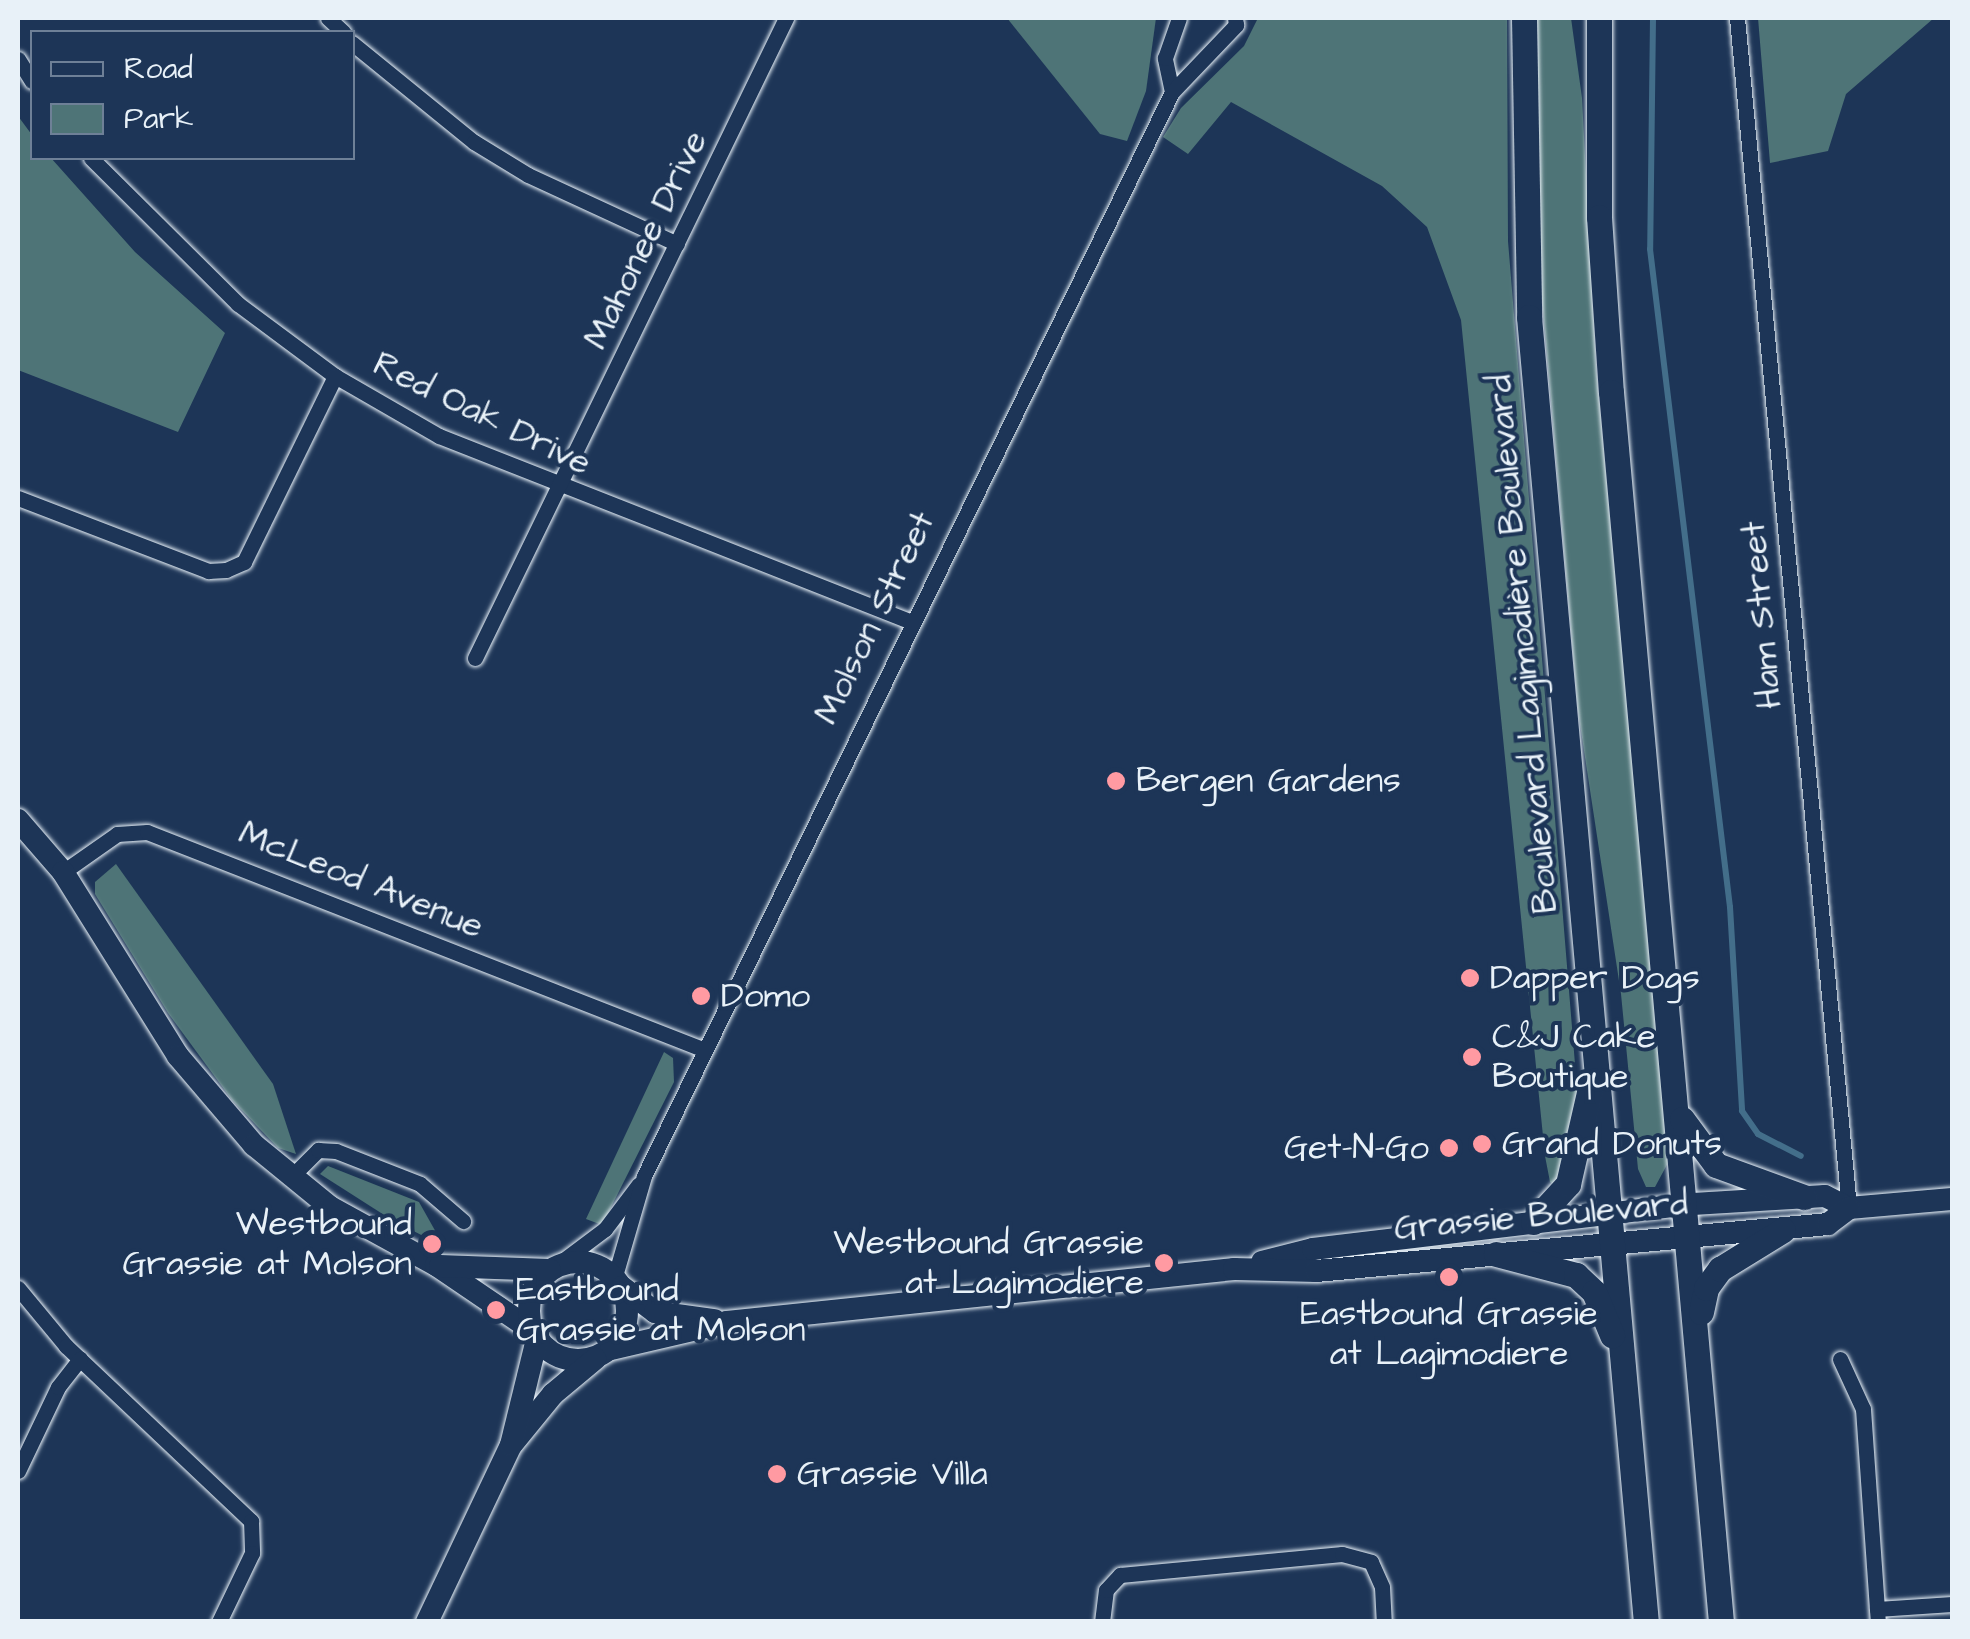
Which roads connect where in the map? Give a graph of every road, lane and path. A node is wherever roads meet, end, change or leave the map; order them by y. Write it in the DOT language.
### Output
graph roads {
  1 [pos="786,18"];
  2 [pos="1178,18"];
  3 [pos="1235,18"];
  4 [pos="1524,18"];
  5 [pos="1598,18"];
  6 [pos="1737,18"];
  7 [pos="355,45"];
  8 [pos="1172,92"];
  9 [pos="93,160"];
  10 [pos="677,244"];
  11 [pos="335,376"];
  12 [pos="558,487"];
  13 [pos="18,498"];
  14 [pos="912,622"];
  15 [pos="475,658"];
  16 [pos="18,820"];
  17 [pos="63,872"];
  18 [pos="1597,1049"];
  19 [pos="705,1050"];
  20 [pos="1675,1095"];
  21 [pos="644,1176"];
  22 [pos="290,1178"];
  23 [pos="1804,1198"];
  24 [pos="1952,1199"];
  25 [pos="1684,1205"];
  26 [pos="1848,1208"];
  27 [pos="1610,1214"];
  28 [pos="463,1222"];
  29 [pos="1534,1222"];
  30 [pos="1782,1230"];
  31 [pos="1688,1238"];
  32 [pos="1613,1245"];
  33 [pos="1496,1254"];
  34 [pos="436,1265"];
  35 [pos="553,1268"];
  36 [pos="1234,1269"];
  37 [pos="618,1281"];
  38 [pos="18,1288"];
  39 [pos="727,1322"];
  40 [pos="534,1335"];
  41 [pos="606,1352"];
  42 [pos="80,1359"];
  43 [pos="1840,1359"];
  44 [pos="1624,1374"];
  45 [pos="1700,1377"];
  46 [pos="511,1445"];
  47 [pos="18,1470"];
  48 [pos="1952,1604"];
  49 [pos="1878,1615"];
  50 [pos="219,1622"];
  51 [pos="427,1622"];
  52 [pos="1102,1622"];
  53 [pos="1384,1622"];
  54 [pos="1646,1622"];
  55 [pos="1721,1622"];
  1 -- 10 [label="street, Mahonee Drive"];
  2 -- 8 [label="street, Molson Street"];
  3 -- 8 [label="street, Molson Street"];
  4 -- 18 [label="main road, Boulevard Lagimodière Boulevard"];
  5 -- 20 [label="main road"];
  6 -- 26 [label="street, Ham Street"];
  7 -- 10 [label="street"];
  8 -- 14 [label="street, Molson Street"];
  9 -- 11 [label="street, Red Oak Drive"];
  10 -- 12 [label="street, Mahonee Drive"];
  11 -- 12 [label="street, Red Oak Drive"];
  11 -- 13 [label="street"];
  12 -- 14 [label="street, Red Oak Drive"];
  12 -- 15 [label="street, Mahonee Drive"];
  14 -- 19 [label="street, Molson Street"];
  16 -- 17 [label="street"];
  17 -- 19 [label="street, McLeod Avenue"];
  17 -- 22 [label="street"];
  18 -- 27 [label="main road, Boulevard Lagimodière Boulevard"];
  18 -- 29 [label="main road"];
  19 -- 21 [label="street, Molson Street"];
  20 -- 23 [label="main road"];
  20 -- 25 [label="main road"];
  21 -- 35 [label="street, Molson Street"];
  21 -- 37 [label="street, Molson Street"];
  22 -- 28 [label="street"];
  22 -- 34 [label="street"];
  23 -- 25 [label="street, Grassie Boulevard"];
  23 -- 26 [label="street, Grassie Boulevard"];
  24 -- 26 [label="street, Grassie Boulevard"];
  25 -- 27 [label="street, Grassie Boulevard"];
  25 -- 31 [label="main road"];
  26 -- 30 [label="street, Grassie Boulevard"];
  27 -- 29 [label="street, Grassie Boulevard"];
  27 -- 32 [label="main road, Boulevard Lagimodière Boulevard"];
  29 -- 36 [label="street, Grassie Boulevard"];
  30 -- 31 [label="street, Grassie Boulevard"];
  30 -- 45 [label="main road"];
  31 -- 32 [label="street, Grassie Boulevard"];
  31 -- 45 [label="main road"];
  32 -- 33 [label="street, Grassie Boulevard"];
  32 -- 44 [label="main road, Boulevard Lagimodière Boulevard"];
  33 -- 36 [label="street, Grassie Boulevard"];
  33 -- 44 [label="main road"];
  34 -- 35 [label="street"];
  34 -- 40 [label="street"];
  35 -- 37 [label="street"];
  35 -- 40 [label="street"];
  36 -- 39 [label="street, Grassie Boulevard"];
  37 -- 39 [label="street, Grassie Boulevard"];
  37 -- 41 [label="street"];
  38 -- 42 [label="street"];
  39 -- 41 [label="street, Grassie Boulevard"];
  40 -- 41 [label="street"];
  40 -- 46 [label="street"];
  41 -- 46 [label="street"];
  42 -- 47 [label="street"];
  42 -- 50 [label="street"];
  43 -- 49 [label="street"];
  44 -- 54 [label="main road, Boulevard Lagimodière Boulevard"];
  45 -- 55 [label="main road"];
  46 -- 51 [label="street"];
  48 -- 49 [label="street"];
  52 -- 53 [label="street"];
}
